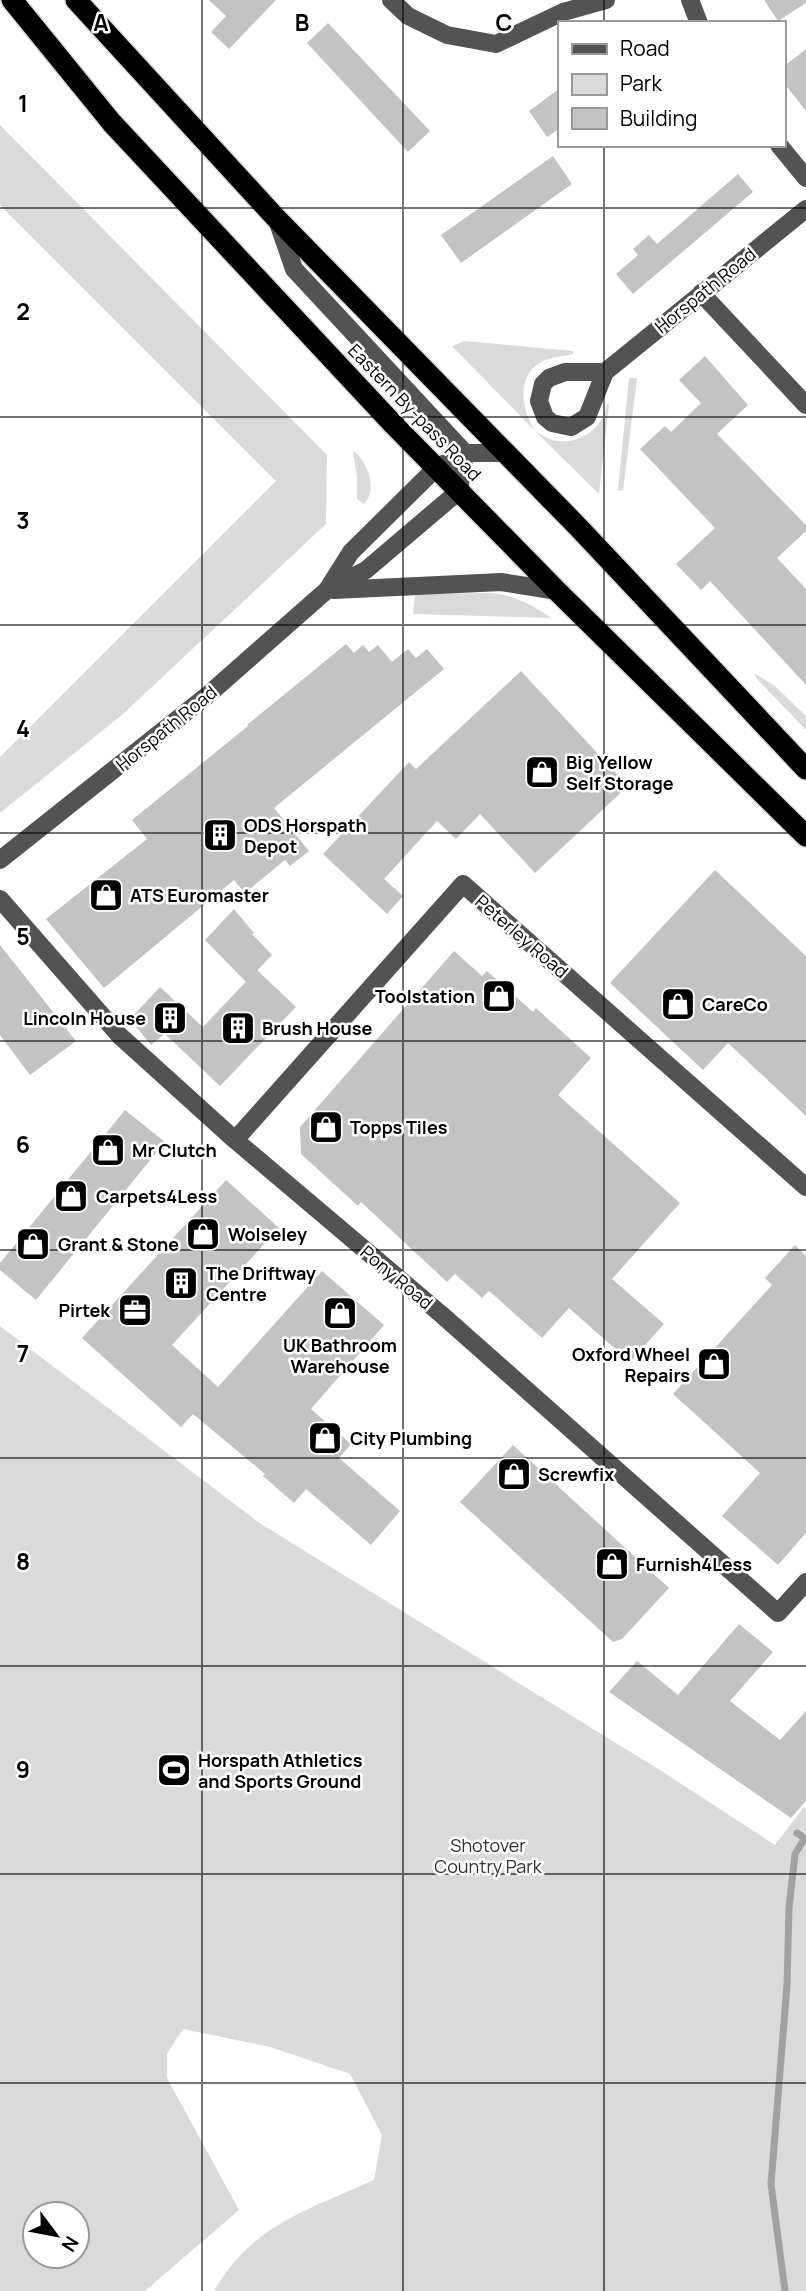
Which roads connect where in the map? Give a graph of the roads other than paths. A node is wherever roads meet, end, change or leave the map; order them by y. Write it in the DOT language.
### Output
graph roads {
  1 [pos="12,0"];
  2 [pos="76,0"];
  3 [pos="391,0"];
  4 [pos="606,0"];
  5 [pos="690,0"];
  6 [pos="698,21"];
  7 [pos="781,147"];
  8 [pos="806,178"];
  9 [pos="806,209"];
  10 [pos="276,218"];
  11 [pos="701,293"];
  12 [pos="605,372"];
  13 [pos="806,405"];
  14 [pos="465,453"];
  15 [pos="504,453"];
  16 [pos="436,468"];
  17 [pos="458,491"];
  18 [pos="327,590"];
  19 [pos="557,591"];
  20 [pos="806,769"];
  21 [pos="806,836"];
  22 [pos="0,860"];
  23 [pos="0,899"];
  24 [pos="235,1140"];
  25 [pos="806,1187"];
  26 [pos="806,1582"];
  1 -- 16 [label="highway, Eastern By-pass Road"];
  2 -- 10 [label="highway, Eastern By-pass Road"];
  3 -- 4 [label="street"];
  5 -- 6 [label="street"];
  7 -- 8 [label="street"];
  9 -- 11 [label="street, Horspath Road"];
  10 -- 14 [label="street"];
  10 -- 15 [label="highway, Eastern By-pass Road"];
  11 -- 12 [label="street, Horspath Road"];
  11 -- 13 [label="street"];
  14 -- 15 [label="street, Horspath Road"];
  14 -- 16 [label="street, Horspath Road"];
  14 -- 17 [label="street"];
  15 -- 20 [label="highway, Eastern By-pass Road"];
  16 -- 17 [label="highway, Eastern By-pass Road"];
  16 -- 18 [label="street, Horspath Road"];
  17 -- 18 [label="street, Horspath Road"];
  17 -- 19 [label="highway, Eastern By-pass Road"];
  18 -- 19 [label="street"];
  18 -- 22 [label="street, Horspath Road"];
  19 -- 21 [label="highway, Eastern By-pass Road"];
  23 -- 24 [label="street, Pony Road"];
  24 -- 25 [label="street, Peterley Road"];
  24 -- 26 [label="street, Pony Road"];
}
